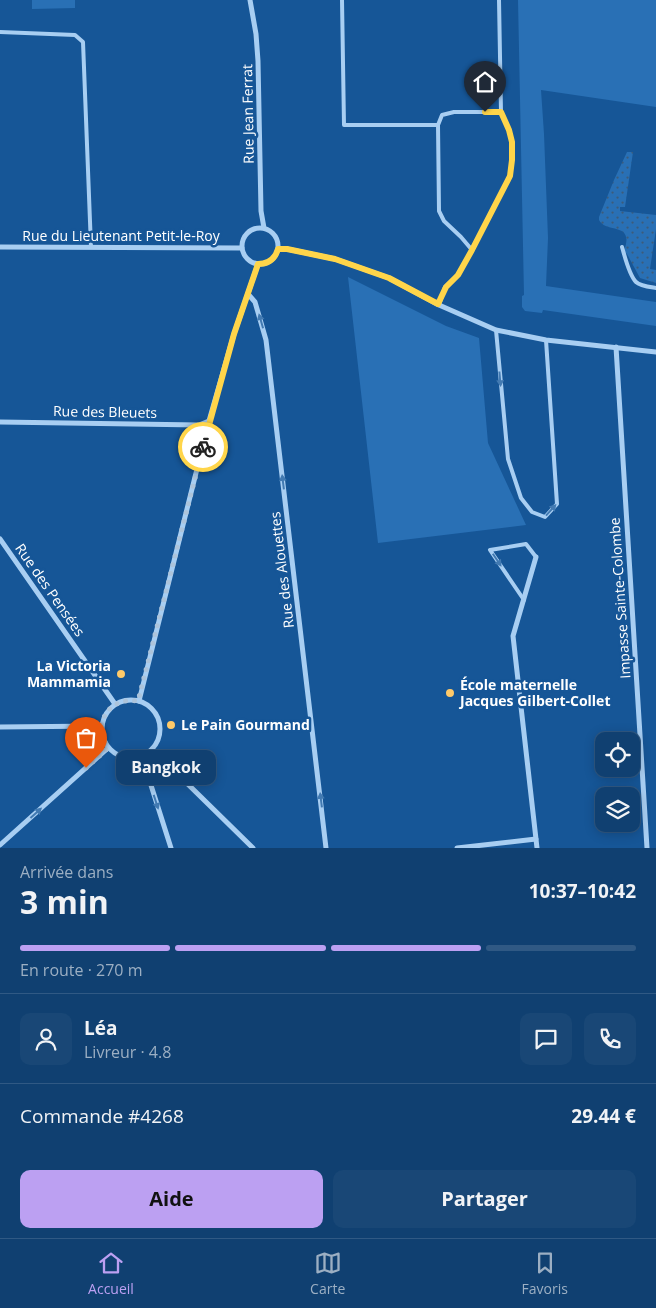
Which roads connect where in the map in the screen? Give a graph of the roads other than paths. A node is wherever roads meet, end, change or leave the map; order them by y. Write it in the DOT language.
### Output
graph roads {
  1 [pos="250,0"];
  2 [pos="342,0"];
  3 [pos="499,0"];
  4 [pos="0,32"];
  5 [pos="501,112"];
  6 [pos="438,125"];
  7 [pos="264,228"];
  8 [pos="0,247"];
  9 [pos="622,247"];
  10 [pos="91,248"];
  11 [pos="242,248"];
  12 [pos="278,249"];
  13 [pos="472,250"];
  14 [pos="258,264"];
  15 [pos="656,288"];
  16 [pos="248,294"];
  17 [pos="438,304"];
  18 [pos="496,330"];
  19 [pos="546,340"];
  20 [pos="616,347"];
  21 [pos="656,352"];
  22 [pos="209,421"];
  23 [pos="0,422"];
  24 [pos="0,538"];
  25 [pos="536,557"];
  26 [pos="524,600"];
  27 [pos="138,701"];
  28 [pos="115,704"];
  29 [pos="102,726"];
  30 [pos="0,727"];
  31 [pos="108,748"];
  32 [pos="152,749"];
  33 [pos="142,756"];
  34 [pos="536,839"];
  35 [pos="0,845"];
  36 [pos="171,848"];
  37 [pos="253,848"];
  38 [pos="326,848"];
  39 [pos="458,848"];
  40 [pos="537,848"];
  41 [pos="647,848"];
  1 -- 7 [label="street, Rue Jean Ferrat"];
  2 -- 6 [label="lane"];
  3 -- 5 [label="lane"];
  4 -- 10 [label="lane"];
  5 -- 6 [label="lane"];
  5 -- 13 [label="lane"];
  6 -- 13 [label="lane"];
  7 -- 11 [label="street"];
  7 -- 12 [label="street"];
  8 -- 10 [label="street, Rue du Lieutenant Petit-le-Roy"];
  9 -- 15 [label="lane"];
  10 -- 11 [label="street, Rue du Lieutenant Petit-le-Roy"];
  11 -- 14 [label="street"];
  12 -- 14 [label="street"];
  12 -- 17 [label="street"];
  13 -- 17 [label="lane"];
  14 -- 16 [label="street"];
  16 -- 22 [label="street"];
  38 -- 16 [label="street, Rue des Alouettes, one-way"];
  17 -- 18 [label="street"];
  18 -- 19 [label="street"];
  18 -- 19 [label="lane, one-way"];
  19 -- 20 [label="street"];
  20 -- 21 [label="street"];
  20 -- 41 [label="street, Impasse Sainte-Colombe"];
  22 -- 23 [label="street, Rue des Bleuets"];
  22 -- 27 [label="street"];
  24 -- 28 [label="street, Rue des Pensées"];
  25 -- 26 [label="street"];
  25 -- 26 [label="lane, one-way"];
  26 -- 34 [label="street"];
  27 -- 28 [label="street"];
  27 -- 32 [label="street"];
  28 -- 29 [label="street"];
  29 -- 30 [label="street"];
  29 -- 31 [label="street"];
  31 -- 33 [label="street"];
  35 -- 31 [label="street, one-way"];
  32 -- 33 [label="street"];
  32 -- 37 [label="street"];
  33 -- 36 [label="street, one-way"];
  34 -- 39 [label="street"];
  34 -- 40 [label="street"];
}
